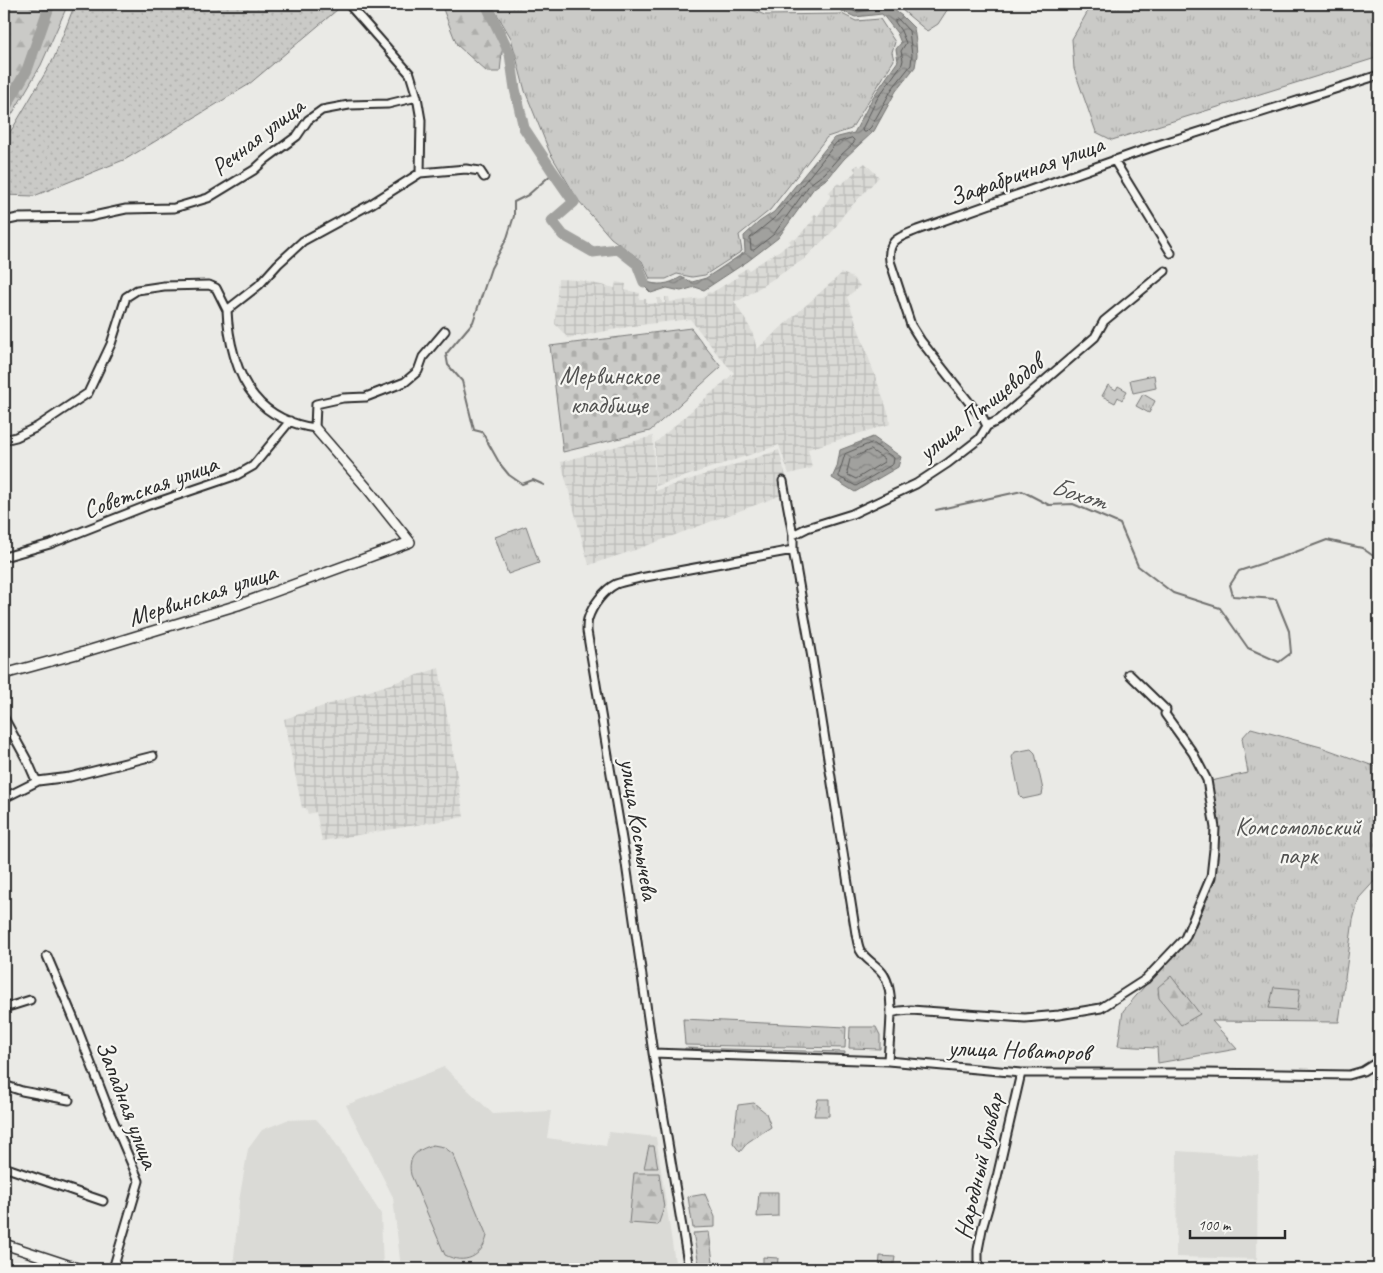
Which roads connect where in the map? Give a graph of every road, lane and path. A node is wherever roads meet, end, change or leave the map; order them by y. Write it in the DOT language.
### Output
graph roads {
  1 [pos="352,4"];
  2 [pos="1379,75"];
  3 [pos="416,96"];
  4 [pos="1114,160"];
  5 [pos="420,173"];
  6 [pos="484,177"];
  7 [pos="4,221"];
  8 [pos="1171,253"];
  9 [pos="1165,271"];
  10 [pos="227,310"];
  11 [pos="445,331"];
  12 [pos="290,421"];
  13 [pos="987,426"];
  14 [pos="315,428"];
  15 [pos="4,440"];
  16 [pos="783,481"];
  17 [pos="793,535"];
  18 [pos="793,550"];
  19 [pos="4,557"];
  20 [pos="4,674"];
  21 [pos="1129,674"];
  22 [pos="4,718"];
  23 [pos="153,756"];
  24 [pos="38,782"];
  25 [pos="4,798"];
  26 [pos="47,956"];
  27 [pos="30,1000"];
  28 [pos="4,1004"];
  29 [pos="891,1014"];
  30 [pos="653,1054"];
  31 [pos="888,1061"];
  32 [pos="1379,1061"];
  33 [pos="1021,1073"];
  34 [pos="4,1085"];
  35 [pos="69,1100"];
  36 [pos="4,1167"];
  37 [pos="103,1201"];
  38 [pos="4,1244"];
  39 [pos="80,1269"];
  40 [pos="113,1269"];
  41 [pos="689,1269"];
  42 [pos="978,1269"];
  1 -- 3 [label="street"];
  2 -- 4 [label="street, Зафабричная улица"];
  3 -- 5 [label="street"];
  3 -- 7 [label="street, Речная улица"];
  4 -- 8 [label="street"];
  4 -- 13 [label="street, Зафабричная улица"];
  5 -- 6 [label="street"];
  5 -- 10 [label="street"];
  9 -- 13 [label="street, улица Птицеводов"];
  10 -- 12 [label="street"];
  10 -- 15 [label="street"];
  11 -- 14 [label="street"];
  12 -- 14 [label="street"];
  12 -- 19 [label="street, Советская улица"];
  13 -- 17 [label="street, улица Птицеводов"];
  14 -- 20 [label="street, Мервинская улица"];
  16 -- 17 [label="street"];
  17 -- 18 [label="street"];
  18 -- 29 [label="street"];
  18 -- 30 [label="street, улица Костычева"];
  21 -- 29 [label="street, улица Новаторов"];
  22 -- 24 [label="street"];
  23 -- 24 [label="street"];
  24 -- 25 [label="street"];
  26 -- 40 [label="street, Западная улица"];
  27 -- 28 [label="street"];
  29 -- 31 [label="street"];
  30 -- 31 [label="street, улица Новаторов"];
  30 -- 41 [label="street, улица Костычева"];
  31 -- 33 [label="street, улица Новаторов"];
  32 -- 33 [label="street, улица Новаторов"];
  33 -- 42 [label="street, Народный бульвар"];
  34 -- 35 [label="street"];
  36 -- 37 [label="street"];
  38 -- 39 [label="street"];
}
